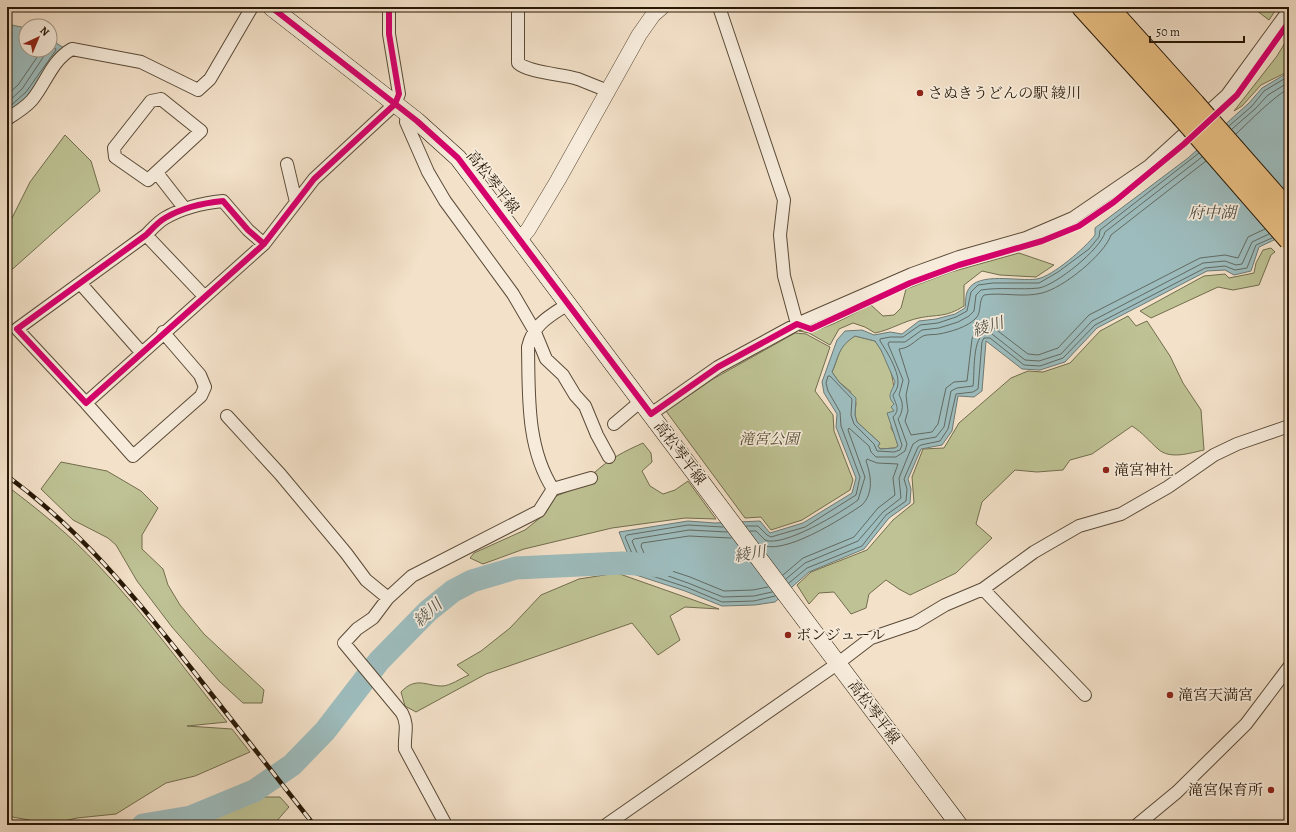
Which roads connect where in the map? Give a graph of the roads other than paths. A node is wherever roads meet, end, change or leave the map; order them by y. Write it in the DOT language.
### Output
graph roads {
  1 [pos="252,7"];
  2 [pos="271,7"];
  3 [pos="389,7"];
  4 [pos="518,7"];
  5 [pos="662,7"];
  6 [pos="719,7"];
  7 [pos="1082,7"];
  8 [pos="1108,7"];
  9 [pos="1289,10"];
  10 [pos="608,91"];
  11 [pos="401,109"];
  12 [pos="1188,110"];
  13 [pos="7,119"];
  14 [pos="287,164"];
  15 [pos="157,173"];
  16 [pos="296,202"];
  17 [pos="185,209"];
  18 [pos="1289,211"];
  19 [pos="146,235"];
  20 [pos="520,239"];
  21 [pos="1289,240"];
  22 [pos="264,244"];
  23 [pos="80,283"];
  24 [pos="204,296"];
  25 [pos="568,304"];
  26 [pos="796,324"];
  27 [pos="534,330"];
  28 [pos="163,332"];
  29 [pos="141,352"];
  30 [pos="86,403"];
  31 [pos="646,408"];
  32 [pos="227,416"];
  33 [pos="614,424"];
  34 [pos="1289,426"];
  35 [pos="609,457"];
  36 [pos="591,478"];
  37 [pos="553,489"];
  38 [pos="983,589"];
  39 [pos="388,598"];
  40 [pos="837,664"];
  41 [pos="1289,667"];
  42 [pos="1085,695"];
  43 [pos="446,825"];
  44 [pos="606,825"];
  45 [pos="959,825"];
  46 [pos="1137,825"];
  1 -- 13 [label="street"];
  2 -- 11 [label="main road, 高松琴平線"];
  3 -- 11 [label="street"];
  4 -- 10 [label="street"];
  5 -- 10 [label="street"];
  6 -- 26 [label="street"];
  7 -- 12 [label="highway"];
  8 -- 12 [label="highway"];
  9 -- 26 [label="street"];
  10 -- 20 [label="street"];
  11 -- 16 [label="street"];
  11 -- 20 [label="main road, 高松琴平線"];
  11 -- 27 [label="street"];
  12 -- 18 [label="highway, bridge"];
  12 -- 21 [label="highway, bridge"];
  14 -- 16 [label="street"];
  15 -- 15 [label="street"];
  15 -- 17 [label="street"];
  16 -- 22 [label="street"];
  17 -- 19 [label="street"];
  17 -- 22 [label="street"];
  19 -- 23 [label="street"];
  19 -- 24 [label="street"];
  20 -- 25 [label="main road, 高松琴平線"];
  22 -- 24 [label="street"];
  23 -- 29 [label="street"];
  23 -- 30 [label="street"];
  24 -- 28 [label="street"];
  25 -- 27 [label="street"];
  25 -- 31 [label="main road, 高松琴平線"];
  26 -- 31 [label="street"];
  27 -- 35 [label="street"];
  27 -- 37 [label="street"];
  28 -- 29 [label="street"];
  28 -- 30 [label="street"];
  29 -- 30 [label="street"];
  31 -- 33 [label="street"];
  31 -- 40 [label="main road, 高松琴平線"];
  32 -- 39 [label="street"];
  34 -- 38 [label="street"];
  36 -- 37 [label="street"];
  37 -- 39 [label="street"];
  38 -- 40 [label="street"];
  38 -- 42 [label="street"];
  39 -- 43 [label="street"];
  40 -- 44 [label="street"];
  40 -- 45 [label="main road, 高松琴平線"];
  41 -- 46 [label="street"];
}
